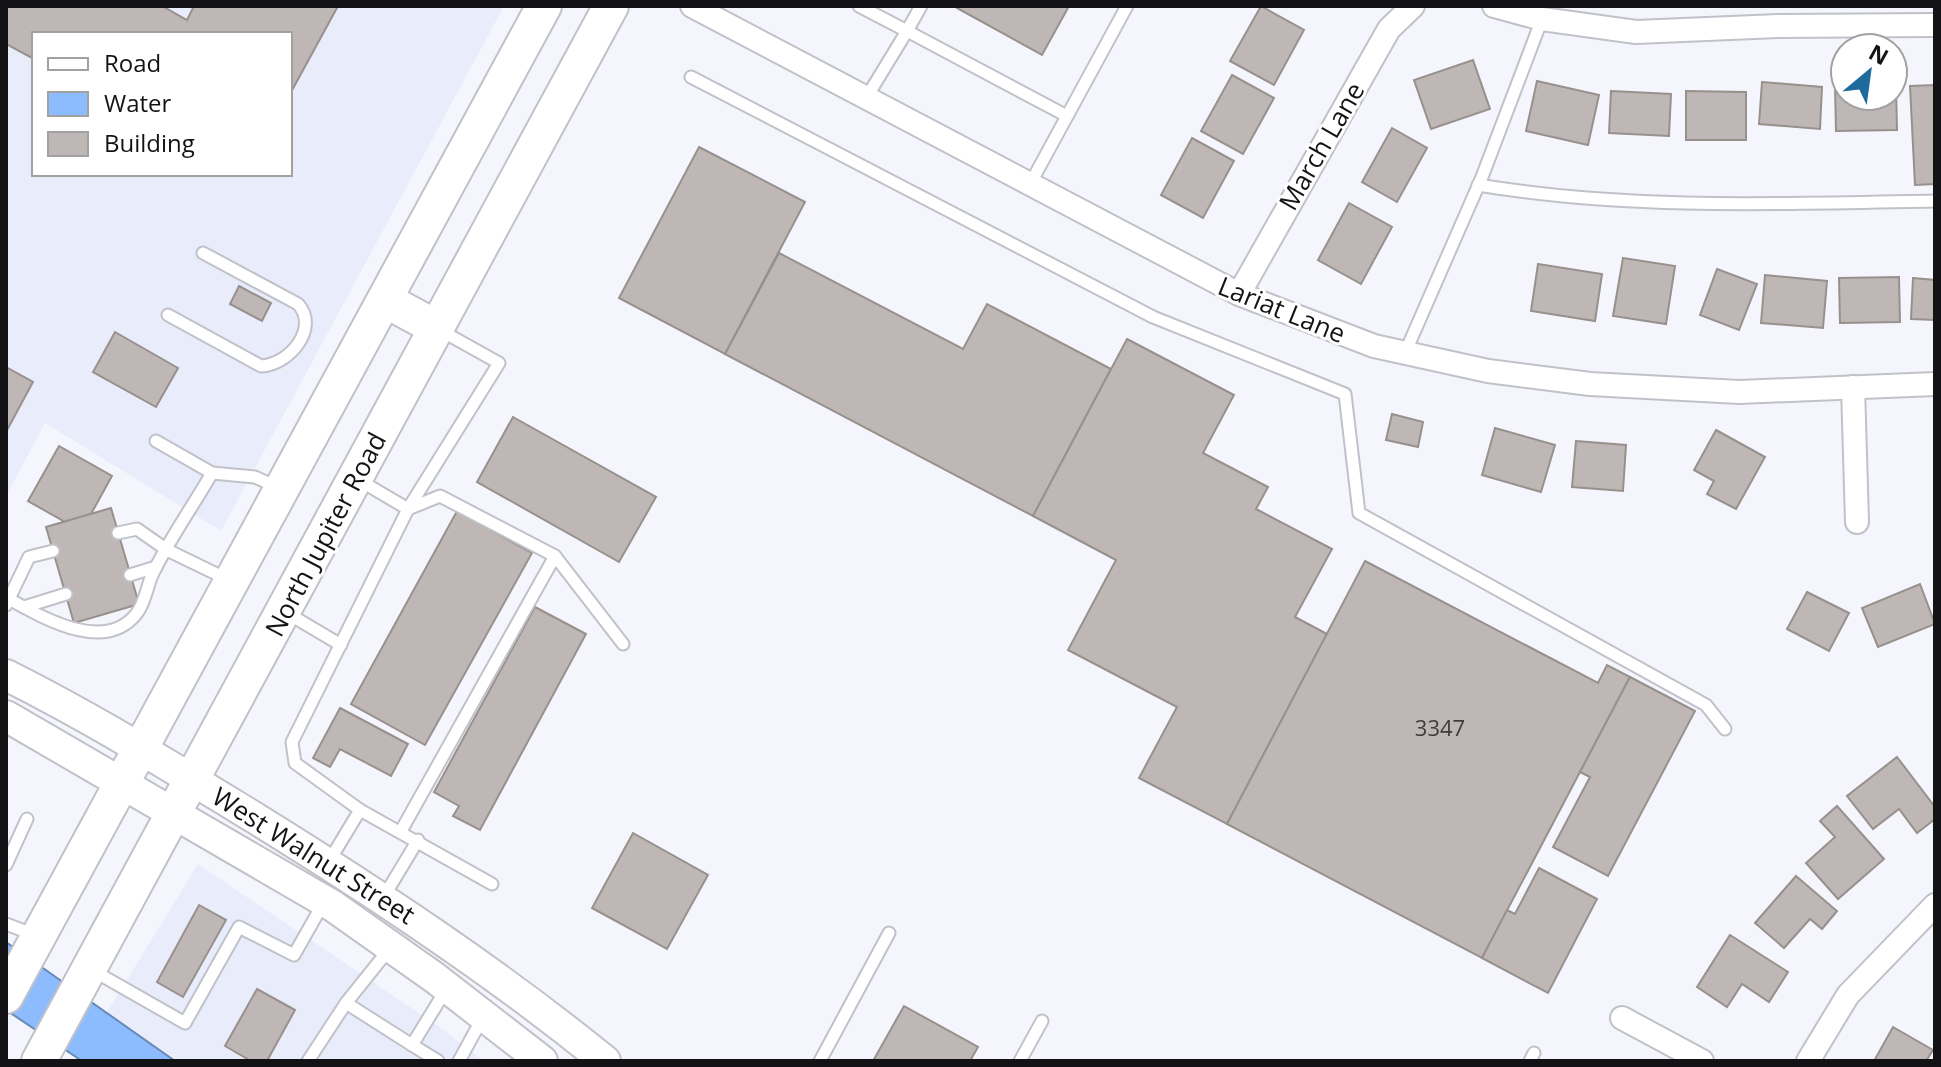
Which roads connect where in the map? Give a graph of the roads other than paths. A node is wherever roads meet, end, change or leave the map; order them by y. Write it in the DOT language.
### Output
graph roads {
  1 [pos="544,6"];
  2 [pos="611,6"];
  3 [pos="692,6"];
  4 [pos="859,6"];
  5 [pos="921,6"];
  6 [pos="1127,6"];
  7 [pos="1413,6"];
  8 [pos="1494,6"];
  9 [pos="1542,19"];
  10 [pos="1935,25"];
  11 [pos="907,31"];
  12 [pos="691,77"];
  13 [pos="865,100"];
  14 [pos="1067,116"];
  15 [pos="1478,185"];
  16 [pos="1028,186"];
  17 [pos="1935,201"];
  18 [pos="203,253"];
  19 [pos="1239,294"];
  20 [pos="385,300"];
  21 [pos="168,315"];
  22 [pos="437,328"];
  23 [pos="1405,353"];
  24 [pos="1935,384"];
  25 [pos="1853,387"];
  26 [pos="156,441"];
  27 [pos="212,473"];
  28 [pos="355,478"];
  29 [pos="283,489"];
  30 [pos="408,509"];
  31 [pos="1857,522"];
  32 [pos="118,533"];
  33 [pos="167,550"];
  34 [pos="53,551"];
  35 [pos="555,556"];
  36 [pos="156,567"];
  37 [pos="130,575"];
  38 [pos="233,581"];
  39 [pos="66,594"];
  40 [pos="7,602"];
  41 [pos="24,607"];
  42 [pos="283,611"];
  43 [pos="623,644"];
  44 [pos="341,645"];
  45 [pos="6,675"];
  46 [pos="6,716"];
  47 [pos="1725,729"];
  48 [pos="142,750"];
  49 [pos="192,779"];
  50 [pos="124,784"];
  51 [pos="360,810"];
  52 [pos="174,813"];
  53 [pos="27,819"];
  54 [pos="401,831"];
  55 [pos="418,840"];
  56 [pos="328,863"];
  57 [pos="6,865"];
  58 [pos="492,884"];
  59 [pos="383,898"];
  60 [pos="324,901"];
  61 [pos="1935,905"];
  62 [pos="6,924"];
  63 [pos="889,933"];
  64 [pos="37,941"];
  65 [pos="391,947"];
  66 [pos="86,975"];
  67 [pos="447,988"];
  68 [pos="6,996"];
  69 [pos="346,1003"];
  70 [pos="484,1016"];
  71 [pos="1622,1018"];
  72 [pos="1042,1021"];
  73 [pos="412,1045"];
  74 [pos="39,1061"];
  75 [pos="308,1061"];
  76 [pos="438,1061"];
  77 [pos="459,1061"];
  78 [pos="542,1061"];
  79 [pos="605,1061"];
  80 [pos="820,1061"];
  81 [pos="1020,1061"];
  82 [pos="1702,1061"];
  83 [pos="1808,1061"];
  1 -- 20 [label="main road"];
  2 -- 22 [label="main road, North Jupiter Road"];
  3 -- 13 [label="street, Lariat Lane"];
  4 -- 11 [label="lane"];
  5 -- 11 [label="lane"];
  6 -- 14 [label="lane"];
  7 -- 19 [label="street, March Lane"];
  8 -- 9 [label="street"];
  9 -- 10 [label="street"];
  9 -- 15 [label="lane"];
  11 -- 13 [label="lane"];
  11 -- 14 [label="lane"];
  12 -- 47 [label="lane"];
  13 -- 16 [label="street, Lariat Lane"];
  14 -- 16 [label="lane"];
  15 -- 17 [label="lane"];
  15 -- 23 [label="lane"];
  16 -- 19 [label="street, Lariat Lane"];
  18 -- 21 [label="lane"];
  19 -- 23 [label="street, Lariat Lane"];
  20 -- 22 [label="main road"];
  20 -- 29 [label="main road"];
  22 -- 28 [label="main road, North Jupiter Road"];
  22 -- 30 [label="lane"];
  23 -- 25 [label="street, Lariat Lane"];
  24 -- 25 [label="street, Lariat Lane"];
  25 -- 31 [label="street"];
  26 -- 27 [label="lane"];
  27 -- 29 [label="lane"];
  27 -- 33 [label="lane"];
  28 -- 30 [label="lane"];
  28 -- 42 [label="main road, North Jupiter Road"];
  29 -- 38 [label="main road"];
  30 -- 35 [label="lane"];
  30 -- 44 [label="lane"];
  32 -- 33 [label="lane"];
  33 -- 36 [label="lane"];
  33 -- 38 [label="lane"];
  34 -- 40 [label="lane"];
  35 -- 43 [label="lane"];
  35 -- 54 [label="lane"];
  36 -- 37 [label="lane"];
  36 -- 41 [label="lane"];
  38 -- 48 [label="main road"];
  39 -- 41 [label="lane"];
  40 -- 41 [label="lane"];
  42 -- 44 [label="lane"];
  42 -- 49 [label="main road, North Jupiter Road"];
  44 -- 51 [label="lane"];
  45 -- 48 [label="main road, West Walnut Street"];
  46 -- 50 [label="main road, West Walnut Street"];
  48 -- 49 [label="main road, West Walnut Street"];
  48 -- 50 [label="main road"];
  49 -- 52 [label="main road, North Jupiter Road"];
  49 -- 56 [label="main road, West Walnut Street"];
  50 -- 52 [label="main road, West Walnut Street"];
  50 -- 64 [label="main road"];
  51 -- 54 [label="lane"];
  51 -- 56 [label="lane"];
  52 -- 60 [label="main road, West Walnut Street"];
  52 -- 66 [label="main road, North Jupiter Road"];
  53 -- 57 [label="lane"];
  54 -- 55 [label="lane"];
  55 -- 58 [label="lane"];
  55 -- 59 [label="lane"];
  56 -- 59 [label="main road, West Walnut Street"];
  59 -- 79 [label="main road, West Walnut Street"];
  60 -- 65 [label="main road, West Walnut Street"];
  60 -- 66 [label="lane"];
  61 -- 83 [label="street"];
  62 -- 64 [label="lane"];
  63 -- 80 [label="lane"];
  64 -- 68 [label="main road"];
  65 -- 67 [label="main road, West Walnut Street"];
  65 -- 69 [label="lane"];
  66 -- 74 [label="main road, North Jupiter Road"];
  67 -- 70 [label="main road, West Walnut Street"];
  67 -- 73 [label="lane"];
  69 -- 73 [label="lane"];
  69 -- 75 [label="lane"];
  70 -- 77 [label="lane"];
  70 -- 78 [label="main road, West Walnut Street"];
  71 -- 82 [label="street"];
  72 -- 81 [label="lane"];
  73 -- 76 [label="lane"];
}
